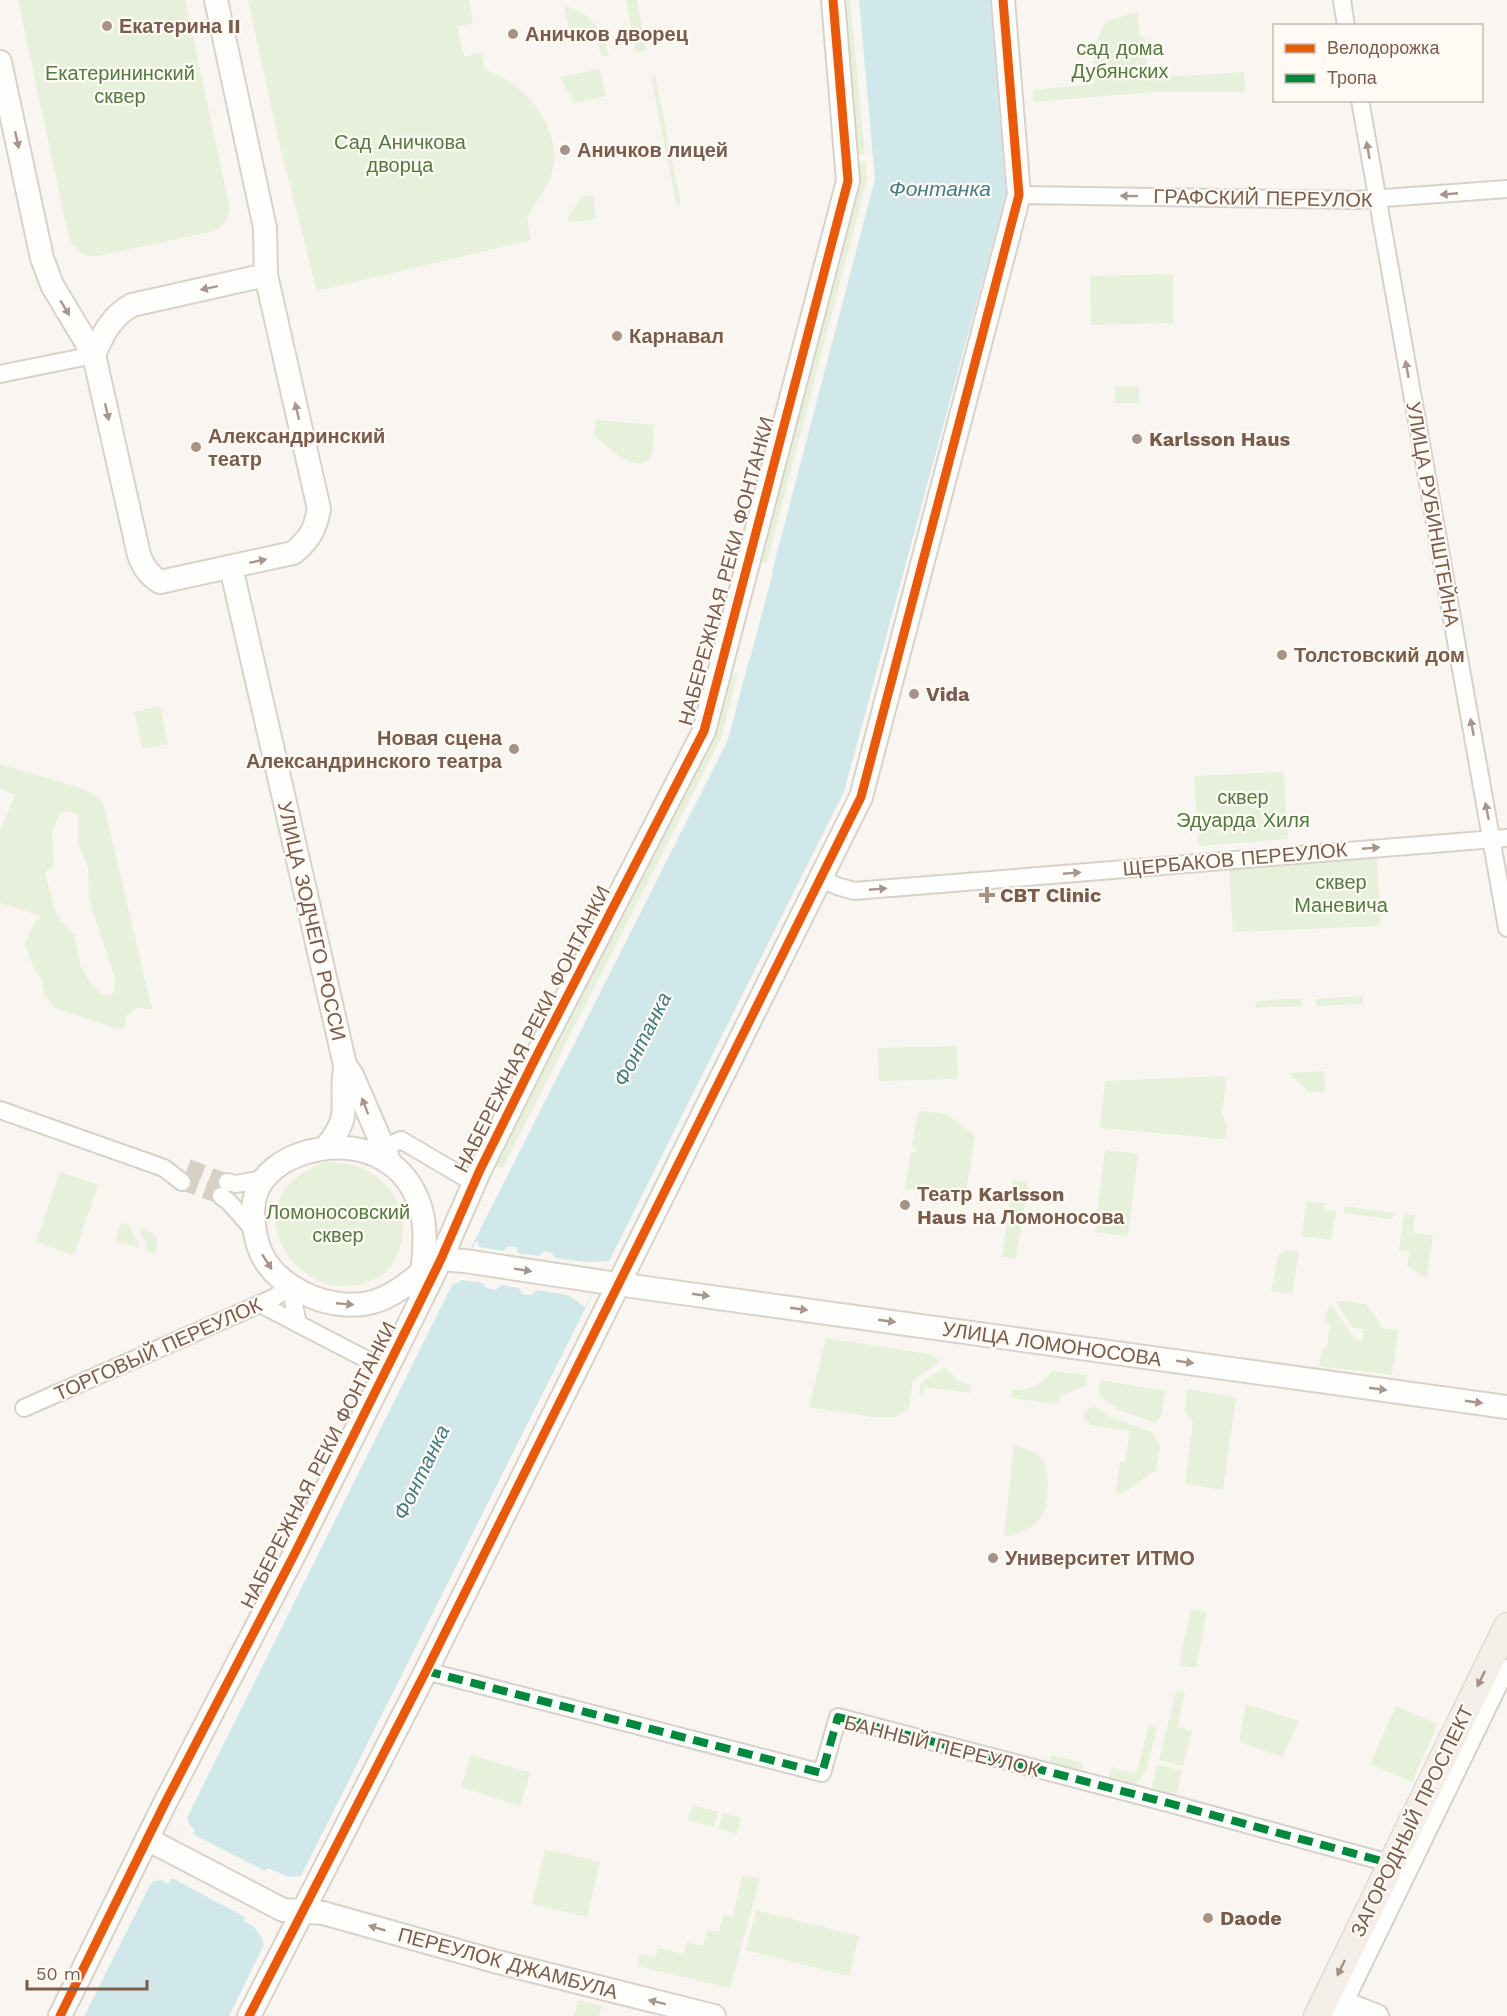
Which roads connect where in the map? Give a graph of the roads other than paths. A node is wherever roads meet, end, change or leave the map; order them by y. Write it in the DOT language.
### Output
graph roads {
  1 [pos="216,0"];
  2 [pos="833,0"];
  3 [pos="1004,0"];
  4 [pos="1342,0"];
  5 [pos="1346,24"];
  6 [pos="0,62"];
  7 [pos="1360,102"];
  8 [pos="1507,189"];
  9 [pos="1019,195"];
  10 [pos="1377,200"];
  11 [pos="266,275"];
  12 [pos="94,355"];
  13 [pos="0,374"];
  14 [pos="231,567"];
  15 [pos="1500,838"];
  16 [pos="822,879"];
  17 [pos="1507,928"];
  18 [pos="345,1065"];
  19 [pos="0,1110"];
  20 [pos="326,1147"];
  21 [pos="387,1156"];
  22 [pos="185,1175"];
  23 [pos="264,1179"];
  24 [pos="474,1184"];
  25 [pos="254,1230"];
  26 [pos="432,1265"];
  27 [pos="608,1283"];
  28 [pos="290,1286"];
  29 [pos="260,1304"];
  30 [pos="298,1324"];
  31 [pos="385,1369"];
  32 [pos="1507,1407"];
  33 [pos="24,1408"];
  34 [pos="1507,1626"];
  35 [pos="1507,1668"];
  36 [pos="426,1671"];
  37 [pos="147,1839"];
  38 [pos="1391,1865"];
  39 [pos="292,1911"];
  40 [pos="1331,2008"];
  41 [pos="60,2016"];
  42 [pos="249,2016"];
  43 [pos="714,2016"];
  44 [pos="1377,2016"];
  1 -- 11 [label="main road"];
  2 -- 24 [label="main road, НАБЕРЕЖНАЯ РЕКИ ФОНТАНКИ"];
  3 -- 9 [label="main road"];
  4 -- 5 [label="street"];
  6 -- 12 [label="main road, one-way"];
  10 -- 7 [label="street, УЛИЦА РУБИНШТЕЙНА, one-way"];
  8 -- 10 [label="street, ГРАФСКИЙ ПЕРЕУЛОК, one-way"];
  10 -- 9 [label="street, ГРАФСКИЙ ПЕРЕУЛОК, one-way"];
  9 -- 16 [label="main road"];
  15 -- 10 [label="street, УЛИЦА РУБИНШТЕЙНА, one-way"];
  11 -- 12 [label="main road, one-way"];
  14 -- 11 [label="main road, one-way"];
  12 -- 13 [label="street"];
  12 -- 14 [label="main road, one-way"];
  14 -- 18 [label="main road, УЛИЦА ЗОДЧЕГО РОССИ"];
  16 -- 15 [label="street, ЩЕРБАКОВ ПЕРЕУЛОК, one-way"];
  15 -- 17 [label="street, УЛИЦА РУБИНШТЕЙНА"];
  16 -- 27 [label="main road"];
  18 -- 20 [label="main road, УЛИЦА ЗОДЧЕГО РОССИ"];
  21 -- 18 [label="main road, УЛИЦА ЗОДЧЕГО РОССИ, one-way"];
  19 -- 22 [label="street"];
  20 -- 21 [label="main road"];
  20 -- 23 [label="main road"];
  21 -- 24 [label="street"];
  21 -- 26 [label="main road"];
  23 -- 25 [label="main road"];
  23 -- 25 [label="street"];
  24 -- 26 [label="main road, НАБЕРЕЖНАЯ РЕКИ ФОНТАНКИ"];
  25 -- 28 [label="main road, one-way"];
  26 -- 27 [label="main road, УЛИЦА ЛОМОНОСОВА, one-way"];
  28 -- 26 [label="main road, one-way"];
  26 -- 31 [label="main road, НАБЕРЕЖНАЯ РЕКИ ФОНТАНКИ"];
  27 -- 32 [label="main road, УЛИЦА ЛОМОНОСОВА, one-way"];
  27 -- 36 [label="main road"];
  28 -- 29 [label="street, ТОРГОВЫЙ ПЕРЕУЛОК"];
  28 -- 30 [label="street"];
  29 -- 30 [label="street"];
  29 -- 33 [label="street, ТОРГОВЫЙ ПЕРЕУЛОК"];
  30 -- 31 [label="street"];
  31 -- 37 [label="main road, НАБЕРЕЖНАЯ РЕКИ ФОНТАНКИ"];
  34 -- 38 [label="main road, ЗАГОРОДНЫЙ ПРОСПЕКТ, one-way"];
  35 -- 40 [label="street, ЗАГОРОДНЫЙ ПРОСПЕКТ"];
  36 -- 38 [label="street, БАННЫЙ ПЕРЕУЛОК"];
  36 -- 39 [label="main road"];
  37 -- 39 [label="main road"];
  37 -- 41 [label="main road, НАБЕРЕЖНАЯ РЕКИ ФОНТАНКИ"];
  38 -- 40 [label="main road, ЗАГОРОДНЫЙ ПРОСПЕКТ, one-way"];
  39 -- 42 [label="main road"];
  43 -- 39 [label="main road, ПЕРЕУЛОК ДЖАМБУЛА, one-way"];
  40 -- 44 [label="main road"];
}
